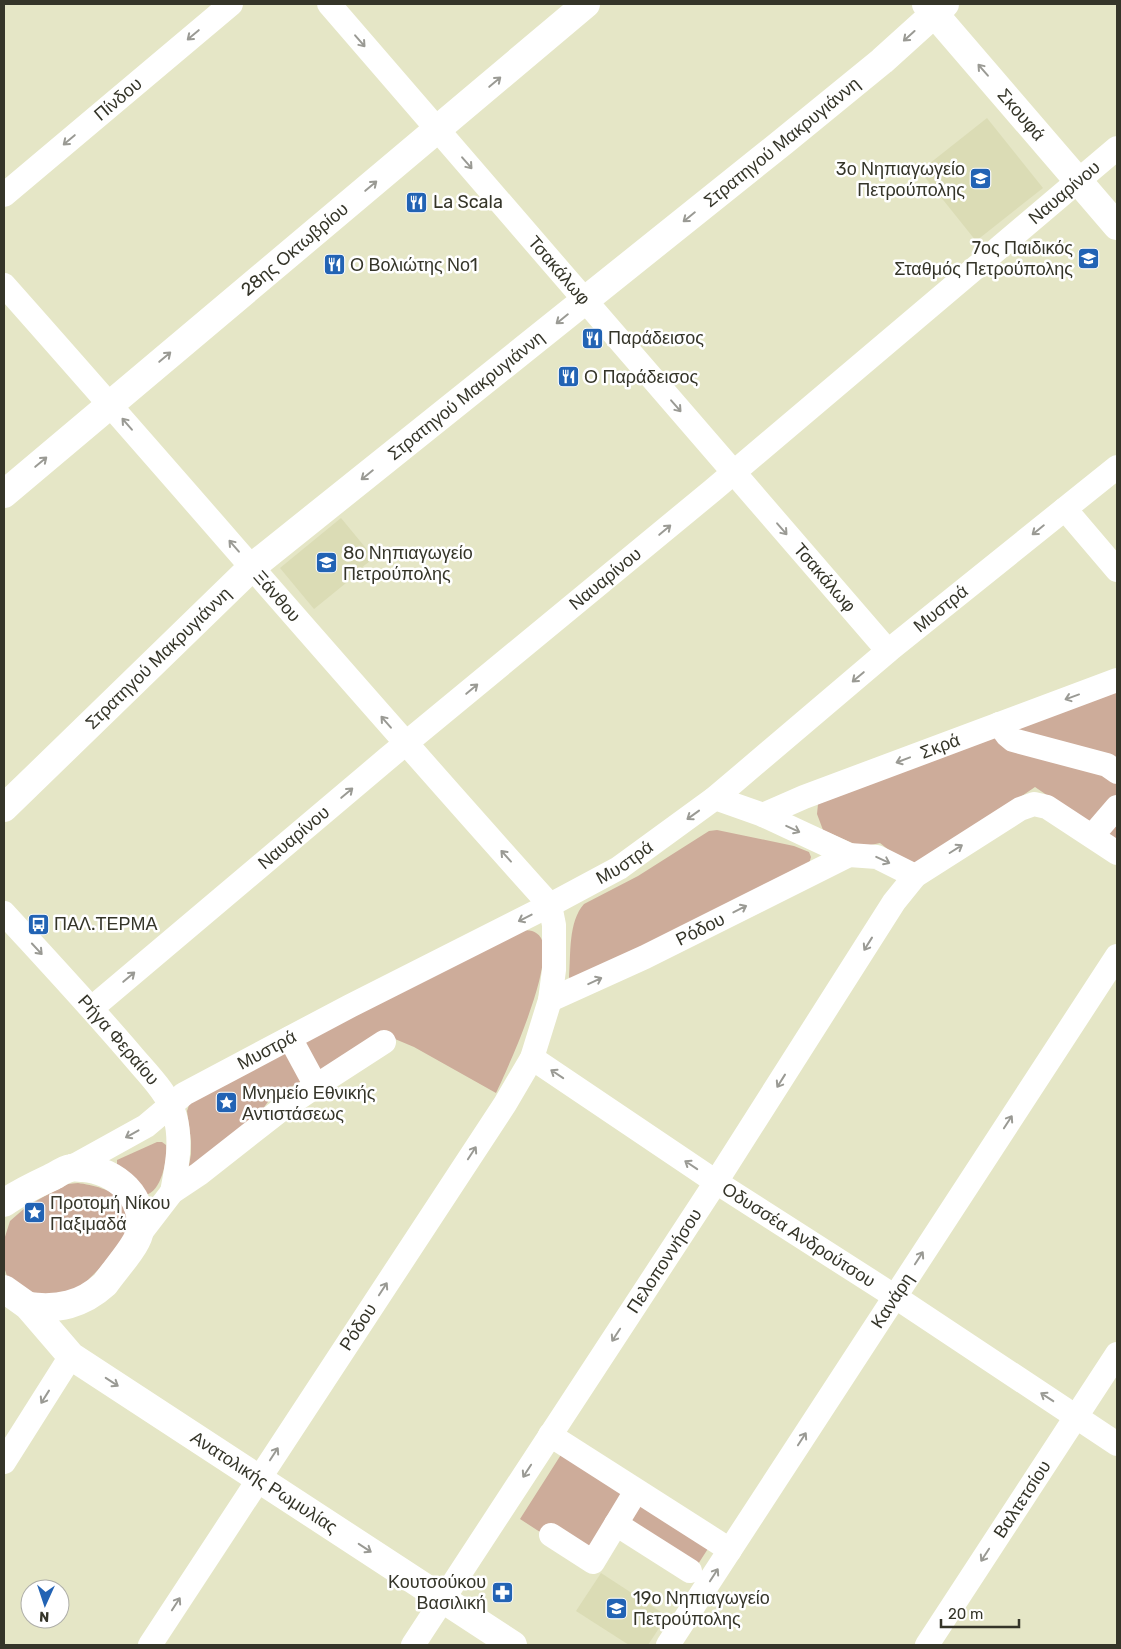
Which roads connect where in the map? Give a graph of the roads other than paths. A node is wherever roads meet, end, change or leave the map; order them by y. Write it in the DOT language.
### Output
graph roads {
  1 [pos="231,4"];
  2 [pos="329,4"];
  3 [pos="586,4"];
  4 [pos="936,7"];
  5 [pos="438,130"];
  6 [pos="1117,148"];
  7 [pos="1078,181"];
  8 [pos="4,195"];
  9 [pos="1117,226"];
  10 [pos="4,285"];
  11 [pos="585,300"];
  12 [pos="109,404"];
  13 [pos="1117,467"];
  14 [pos="733,472"];
  15 [pos="4,494"];
  16 [pos="1065,509"];
  17 [pos="252,567"];
  18 [pos="1117,570"];
  19 [pos="888,651"];
  20 [pos="1117,680"];
  21 [pos="999,724"];
  22 [pos="405,745"];
  23 [pos="1117,772"];
  24 [pos="716,798"];
  25 [pos="1117,807"];
  26 [pos="4,808"];
  27 [pos="763,815"];
  28 [pos="1092,836"];
  29 [pos="1117,853"];
  30 [pos="849,855"];
  31 [pos="915,876"];
  32 [pos="550,905"];
  33 [pos="4,913"];
  34 [pos="1117,956"];
  35 [pos="550,1000"];
  36 [pos="92,1008"];
  37 [pos="290,1038"];
  38 [pos="384,1042"];
  39 [pos="532,1058"];
  40 [pos="316,1086"];
  41 [pos="170,1105"];
  42 [pos="72,1167"];
  43 [pos="716,1182"];
  44 [pos="172,1192"];
  45 [pos="4,1203"];
  46 [pos="139,1235"];
  47 [pos="4,1289"];
  48 [pos="894,1296"];
  49 [pos="28,1306"];
  50 [pos="1117,1354"];
  51 [pos="71,1356"];
  52 [pos="1076,1416"];
  53 [pos="550,1435"];
  54 [pos="1117,1444"];
  55 [pos="4,1462"];
  56 [pos="258,1478"];
  57 [pos="636,1490"];
  58 [pos="616,1524"];
  59 [pos="551,1535"];
  60 [pos="730,1550"];
  61 [pos="690,1570"];
  62 [pos="443,1599"];
  63 [pos="150,1645"];
  64 [pos="412,1645"];
  65 [pos="514,1645"];
  66 [pos="668,1645"];
  67 [pos="927,1645"];
  1 -- 8 [label="street, Πίνδου, one-way"];
  2 -- 5 [label="street, Τσακάλωφ, one-way"];
  5 -- 3 [label="street, 28ης Οκτωβρίου, one-way"];
  7 -- 4 [label="street, Σκουφά, one-way"];
  4 -- 11 [label="street, Στρατηγού Μακρυγιάννη, one-way"];
  5 -- 11 [label="street, Τσακάλωφ, one-way"];
  12 -- 5 [label="street, 28ης Οκτωβρίου, one-way"];
  6 -- 7 [label="street, Ναυαρίνου"];
  7 -- 9 [label="street, Σκουφά"];
  7 -- 14 [label="street, Ναυαρίνου"];
  10 -- 12 [label="street, Ξάνθου"];
  11 -- 14 [label="street, Τσακάλωφ, one-way"];
  11 -- 17 [label="street, Στρατηγού Μακρυγιάννη, one-way"];
  15 -- 12 [label="street, 28ης Οκτωβρίου, one-way"];
  17 -- 12 [label="street, Ξάνθου, one-way"];
  13 -- 16 [label="street, Μυστρά"];
  14 -- 19 [label="street, Τσακάλωφ, one-way"];
  22 -- 14 [label="street, Ναυαρίνου, one-way"];
  16 -- 18 [label="street"];
  16 -- 19 [label="street, Μυστρά, one-way"];
  22 -- 17 [label="street, Ξάνθου, one-way"];
  17 -- 26 [label="street, Στρατηγού Μακρυγιάννη"];
  19 -- 24 [label="street, Μυστρά, one-way"];
  20 -- 21 [label="street, Σκρά, one-way"];
  21 -- 23 [label="street"];
  21 -- 27 [label="street, Σκρά, one-way"];
  32 -- 22 [label="street, Ξάνθου, one-way"];
  36 -- 22 [label="street, Ναυαρίνου, one-way"];
  24 -- 27 [label="street"];
  24 -- 32 [label="street, Μυστρά, one-way"];
  25 -- 28 [label="street"];
  27 -- 30 [label="street, one-way"];
  28 -- 29 [label="street"];
  31 -- 28 [label="street, Πελοποννήσου, one-way"];
  30 -- 31 [label="street, one-way"];
  35 -- 30 [label="street, Ρόδου, one-way"];
  31 -- 43 [label="street, Πελοποννήσου, one-way"];
  32 -- 35 [label="street, Ρόδου"];
  32 -- 37 [label="street, Μυστρά, one-way"];
  33 -- 36 [label="street, Ρήγα Φεραίου, one-way"];
  48 -- 34 [label="street, Κανάρη, one-way"];
  35 -- 39 [label="street, Ρόδου"];
  36 -- 41 [label="street, Ρήγα Φεραίου"];
  37 -- 40 [label="street"];
  37 -- 41 [label="street, Μυστρά"];
  38 -- 40 [label="street"];
  43 -- 39 [label="street, Οδυσσέα Ανδρούτσου, one-way"];
  56 -- 39 [label="street, Ρόδου, one-way"];
  40 -- 44 [label="street"];
  41 -- 42 [label="street, Μυστρά, one-way"];
  41 -- 44 [label="street, Ρήγα Φεραίου"];
  42 -- 45 [label="street"];
  42 -- 46 [label="street"];
  43 -- 48 [label="street, Οδυσσέα Ανδρούτσου"];
  43 -- 53 [label="street, Πελοποννήσου, one-way"];
  44 -- 46 [label="street"];
  46 -- 49 [label="street"];
  47 -- 49 [label="street, Ανατολικής Ρωμυλίας"];
  52 -- 48 [label="street, Οδυσσέα Ανδρούτσου, one-way"];
  60 -- 48 [label="street, Κανάρη, one-way"];
  49 -- 51 [label="street, Ανατολικής Ρωμυλίας"];
  50 -- 52 [label="street, Βαλτετσίου"];
  51 -- 55 [label="street, one-way"];
  51 -- 56 [label="street, Ανατολικής Ρωμυλίας, one-way"];
  52 -- 54 [label="street, Οδυσσέα Ανδρούτσου"];
  52 -- 67 [label="street, Βαλτετσίου, one-way"];
  53 -- 57 [label="street"];
  53 -- 62 [label="street, Πελοποννήσου, one-way"];
  56 -- 62 [label="street, Ανατολικής Ρωμυλίας, one-way"];
  63 -- 56 [label="street, Ρόδου, one-way"];
  57 -- 58 [label="street"];
  57 -- 60 [label="street"];
  58 -- 59 [label="street"];
  58 -- 61 [label="street"];
  66 -- 60 [label="street, Κανάρη, one-way"];
  62 -- 64 [label="street, Πελοποννήσου"];
  62 -- 65 [label="street, Ανατολικής Ρωμυλίας"];
}
